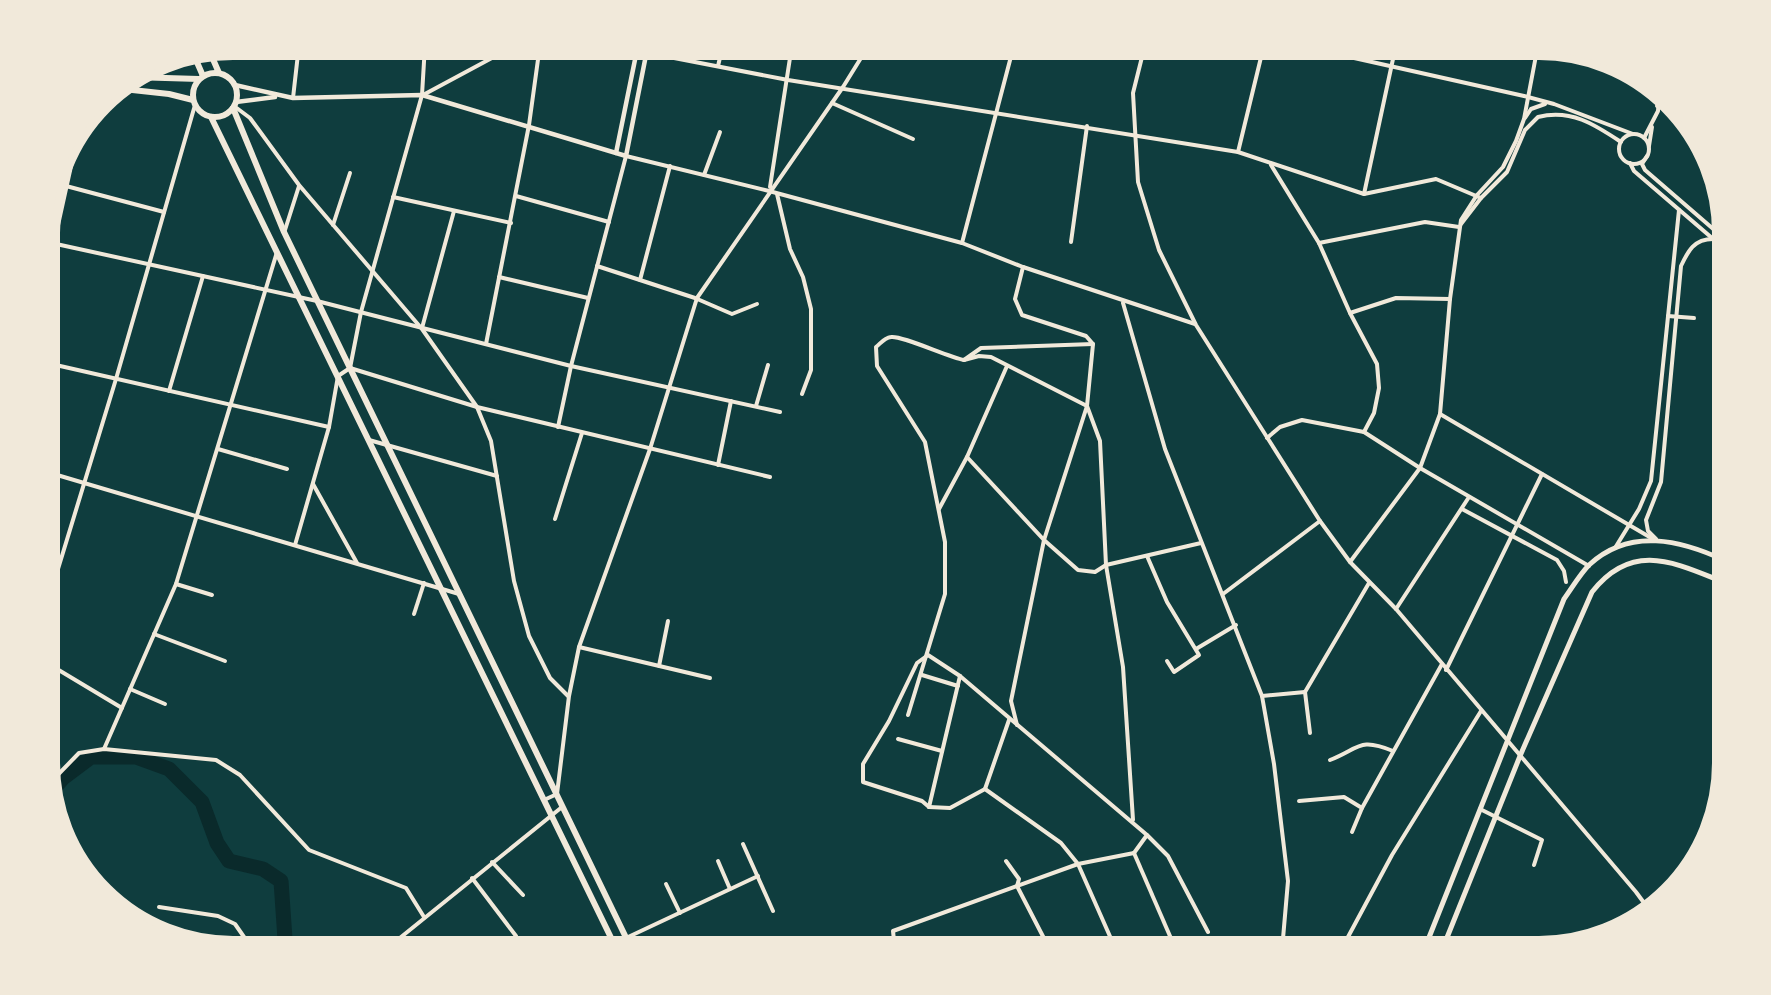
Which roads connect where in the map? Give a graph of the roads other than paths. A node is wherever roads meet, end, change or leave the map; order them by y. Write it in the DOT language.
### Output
graph roads {
  1 [pos="298,56"];
  2 [pos="424,56"];
  3 [pos="495,56"];
  4 [pos="538,56"];
  5 [pos="635,56"];
  6 [pos="645,56"];
  7 [pos="663,56"];
  8 [pos="720,56"];
  9 [pos="791,56"];
  10 [pos="862,56"];
  11 [pos="1011,56"];
  12 [pos="1142,56"];
  13 [pos="1261,56"];
  14 [pos="1349,56"];
  15 [pos="1394,56"];
  16 [pos="1536,56"];
  17 [pos="211,57"];
  18 [pos="195,60"];
  19 [pos="1392,65"];
  20 [pos="718,66"];
  21 [pos="219,73"];
  22 [pos="148,77"];
  23 [pos="201,78"];
  24 [pos="788,80"];
  25 [pos="235,85"];
  26 [pos="843,87"];
  27 [pos="129,90"];
  28 [pos="422,95"];
  29 [pos="277,97"];
  30 [pos="1528,97"];
  31 [pos="292,98"];
  32 [pos="1658,102"];
  33 [pos="194,103"];
  34 [pos="832,103"];
  35 [pos="1554,104"];
  36 [pos="234,105"];
  37 [pos="1657,106"];
  38 [pos="1665,108"];
  39 [pos="996,115"];
  40 [pos="211,117"];
  41 [pos="1524,119"];
  42 [pos="1653,123"];
  43 [pos="529,125"];
  44 [pos="1087,126"];
  45 [pos="720,132"];
  46 [pos="1633,134"];
  47 [pos="1135,135"];
  48 [pos="1644,138"];
  49 [pos="913,139"];
  50 [pos="1621,142"];
  51 [pos="1648,146"];
  52 [pos="1238,152"];
  53 [pos="616,153"];
  54 [pos="626,156"];
  55 [pos="1647,156"];
  56 [pos="72,159"];
  57 [pos="1630,163"];
  58 [pos="1270,165"];
  59 [pos="670,166"];
  60 [pos="350,173"];
  61 [pos="704,175"];
  62 [pos="299,185"];
  63 [pos="65,186"];
  64 [pos="769,191"];
  65 [pos="777,193"];
  66 [pos="1364,194"];
  67 [pos="516,196"];
  68 [pos="393,197"];
  69 [pos="1479,197"];
  70 [pos="1679,210"];
  71 [pos="454,211"];
  72 [pos="164,212"];
  73 [pos="609,222"];
  74 [pos="510,224"];
  75 [pos="333,226"];
  76 [pos="1459,227"];
  77 [pos="1715,230"];
  78 [pos="284,232"];
  79 [pos="56,233"];
  80 [pos="1713,239"];
  81 [pos="1071,242"];
  82 [pos="56,243"];
  83 [pos="962,243"];
  84 [pos="1319,243"];
  85 [pos="277,250"];
  86 [pos="148,263"];
  87 [pos="597,266"];
  88 [pos="1023,267"];
  89 [pos="372,272"];
  90 [pos="203,276"];
  91 [pos="498,277"];
  92 [pos="640,280"];
  93 [pos="265,290"];
  94 [pos="300,298"];
  95 [pos="588,298"];
  96 [pos="697,298"];
  97 [pos="1450,299"];
  98 [pos="317,301"];
  99 [pos="1122,302"];
  100 [pos="757,304"];
  101 [pos="361,312"];
  102 [pos="1350,313"];
  103 [pos="1668,316"];
  104 [pos="1676,317"];
  105 [pos="1694,318"];
  106 [pos="1196,325"];
  107 [pos="422,329"];
  108 [pos="486,344"];
  109 [pos="1093,344"];
  110 [pos="964,360"];
  111 [pos="768,364"];
  112 [pos="56,365"];
  113 [pos="571,366"];
  114 [pos="1007,366"];
  115 [pos="350,368"];
  116 [pos="338,376"];
  117 [pos="116,379"];
  118 [pos="669,386"];
  119 [pos="169,391"];
  120 [pos="802,394"];
  121 [pos="731,401"];
  122 [pos="231,403"];
  123 [pos="756,406"];
  124 [pos="1087,406"];
  125 [pos="477,407"];
  126 [pos="780,412"];
  127 [pos="1440,414"];
  128 [pos="329,426"];
  129 [pos="558,427"];
  130 [pos="1364,432"];
  131 [pos="582,433"];
  132 [pos="1267,438"];
  133 [pos="369,440"];
  134 [pos="388,446"];
  135 [pos="218,449"];
  136 [pos="650,449"];
  137 [pos="966,457"];
  138 [pos="718,465"];
  139 [pos="1420,468"];
  140 [pos="287,469"];
  141 [pos="56,474"];
  142 [pos="1542,474"];
  143 [pos="497,476"];
  144 [pos="770,477"];
  145 [pos="83,481"];
  146 [pos="1651,481"];
  147 [pos="1661,482"];
  148 [pos="313,484"];
  149 [pos="1469,496"];
  150 [pos="1462,509"];
  151 [pos="939,510"];
  152 [pos="198,517"];
  153 [pos="555,519"];
  154 [pos="1320,521"];
  155 [pos="1518,525"];
  156 [pos="1629,525"];
  157 [pos="1513,534"];
  158 [pos="1655,539"];
  159 [pos="1044,540"];
  160 [pos="1201,543"];
  161 [pos="295,545"];
  162 [pos="1615,548"];
  163 [pos="1147,556"];
  164 [pos="1715,556"];
  165 [pos="1350,562"];
  166 [pos="357,563"];
  167 [pos="1106,565"];
  168 [pos="1589,566"];
  169 [pos="56,571"];
  170 [pos="1715,579"];
  171 [pos="1566,582"];
  172 [pos="424,583"];
  173 [pos="1369,583"];
  174 [pos="176,584"];
  175 [pos="441,587"];
  176 [pos="460,594"];
  177 [pos="1223,594"];
  178 [pos="212,595"];
  179 [pos="1396,609"];
  180 [pos="414,614"];
  181 [pos="668,621"];
  182 [pos="1236,625"];
  183 [pos="154,634"];
  184 [pos="579,647"];
  185 [pos="1196,649"];
  186 [pos="928,655"];
  187 [pos="225,661"];
  188 [pos="1167,661"];
  189 [pos="1442,664"];
  190 [pos="659,666"];
  191 [pos="56,669"];
  192 [pos="1446,670"];
  193 [pos="922,675"];
  194 [pos="960,676"];
  195 [pos="710,678"];
  196 [pos="958,686"];
  197 [pos="130,689"];
  198 [pos="1305,692"];
  199 [pos="569,696"];
  200 [pos="1262,696"];
  201 [pos="165,704"];
  202 [pos="122,708"];
  203 [pos="1481,711"];
  204 [pos="908,715"];
  205 [pos="1009,720"];
  206 [pos="1017,727"];
  207 [pos="1310,733"];
  208 [pos="898,739"];
  209 [pos="1507,740"];
  210 [pos="104,749"];
  211 [pos="942,751"];
  212 [pos="1393,751"];
  213 [pos="1520,756"];
  214 [pos="1330,760"];
  215 [pos="57,775"];
  216 [pos="985,789"];
  217 [pos="557,794"];
  218 [pos="544,800"];
  219 [pos="1299,801"];
  220 [pos="562,807"];
  221 [pos="929,807"];
  222 [pos="1362,808"];
  223 [pos="1479,809"];
  224 [pos="551,815"];
  225 [pos="1495,817"];
  226 [pos="1133,820"];
  227 [pos="1352,832"];
  228 [pos="1147,835"];
  229 [pos="743,844"];
  230 [pos="582,846"];
  231 [pos="570,852"];
  232 [pos="1134,853"];
  233 [pos="718,861"];
  234 [pos="1006,861"];
  235 [pos="492,862"];
  236 [pos="1078,864"];
  237 [pos="1534,865"];
  238 [pos="758,876"];
  239 [pos="472,878"];
  240 [pos="666,884"];
  241 [pos="1017,886"];
  242 [pos="730,889"];
  243 [pos="523,895"];
  244 [pos="1644,904"];
  245 [pos="159,907"];
  246 [pos="773,911"];
  247 [pos="680,913"];
  248 [pos="424,917"];
  249 [pos="1208,932"];
  250 [pos="516,936"];
  251 [pos="627,938"];
  252 [pos="894,939"];
  253 [pos="1045,939"];
  254 [pos="1111,939"];
  255 [pos="1171,939"];
  256 [pos="1283,939"];
  257 [pos="1347,939"];
  258 [pos="1428,939"];
  259 [pos="1446,939"];
  260 [pos="246,940"];
  261 [pos="397,940"];
  262 [pos="612,940"];
  1 -- 31 [label="street"];
  2 -- 28 [label="street"];
  3 -- 28 [label="street"];
  4 -- 43 [label="street"];
  5 -- 53 [label="street"];
  6 -- 54 [label="street"];
  7 -- 20 [label="street"];
  8 -- 20 [label="street"];
  9 -- 24 [label="street"];
  10 -- 26 [label="street"];
  11 -- 39 [label="street"];
  12 -- 47 [label="street"];
  13 -- 52 [label="street"];
  14 -- 19 [label="street"];
  15 -- 19 [label="street"];
  16 -- 30 [label="street"];
  17 -- 21 [label="main road"];
  18 -- 23 [label="main road"];
  19 -- 30 [label="street"];
  19 -- 66 [label="street"];
  20 -- 24 [label="street"];
  21 -- 23 [label="main road"];
  21 -- 25 [label="main road"];
  22 -- 23 [label="main road"];
  23 -- 33 [label="main road"];
  24 -- 26 [label="street"];
  24 -- 64 [label="street"];
  25 -- 29 [label="street"];
  25 -- 36 [label="main road"];
  26 -- 34 [label="street"];
  26 -- 39 [label="street"];
  27 -- 33 [label="main road"];
  28 -- 31 [label="street"];
  28 -- 43 [label="street"];
  28 -- 68 [label="street"];
  29 -- 31 [label="street"];
  29 -- 36 [label="street"];
  30 -- 35 [label="street"];
  30 -- 41 [label="street"];
  32 -- 37 [label="street"];
  33 -- 40 [label="main road"];
  33 -- 72 [label="street"];
  34 -- 49 [label="street"];
  34 -- 64 [label="street"];
  35 -- 41 [label="street"];
  35 -- 46 [label="street"];
  36 -- 40 [label="main road"];
  36 -- 62 [label="street"];
  36 -- 78 [label="main road"];
  37 -- 38 [label="street"];
  37 -- 42 [label="street"];
  39 -- 44 [label="street"];
  39 -- 83 [label="street"];
  40 -- 85 [label="main road"];
  41 -- 69 [label="street"];
  42 -- 48 [label="street"];
  42 -- 51 [label="street"];
  43 -- 53 [label="street"];
  43 -- 67 [label="street"];
  44 -- 47 [label="street"];
  44 -- 81 [label="street"];
  45 -- 61 [label="street"];
  46 -- 48 [label="street"];
  46 -- 50 [label="street"];
  47 -- 52 [label="street"];
  47 -- 106 [label="street"];
  48 -- 51 [label="street"];
  50 -- 57 [label="street"];
  50 -- 69 [label="street"];
  51 -- 55 [label="street"];
  52 -- 58 [label="street"];
  53 -- 54 [label="street"];
  54 -- 59 [label="street"];
  54 -- 73 [label="street"];
  55 -- 57 [label="street"];
  55 -- 77 [label="street"];
  56 -- 63 [label="street"];
  57 -- 70 [label="street"];
  58 -- 66 [label="street"];
  58 -- 84 [label="street"];
  59 -- 61 [label="street"];
  59 -- 92 [label="street"];
  60 -- 75 [label="street"];
  61 -- 64 [label="street"];
  62 -- 75 [label="street"];
  62 -- 78 [label="street"];
  63 -- 72 [label="street"];
  63 -- 79 [label="street"];
  64 -- 65 [label="street"];
  64 -- 96 [label="street"];
  65 -- 83 [label="street"];
  65 -- 120 [label="street"];
  66 -- 69 [label="street"];
  67 -- 73 [label="street"];
  67 -- 74 [label="street"];
  68 -- 71 [label="street"];
  68 -- 89 [label="street"];
  69 -- 76 [label="street"];
  70 -- 80 [label="street"];
  70 -- 103 [label="street"];
  71 -- 74 [label="street"];
  71 -- 107 [label="street"];
  72 -- 86 [label="street"];
  73 -- 87 [label="street"];
  74 -- 91 [label="street"];
  75 -- 89 [label="street"];
  76 -- 84 [label="street"];
  76 -- 97 [label="street"];
  78 -- 98 [label="main road"];
  80 -- 104 [label="street"];
  82 -- 86 [label="street"];
  83 -- 88 [label="street"];
  84 -- 102 [label="street"];
  85 -- 93 [label="street"];
  85 -- 94 [label="main road"];
  86 -- 90 [label="street"];
  86 -- 117 [label="street"];
  87 -- 92 [label="street"];
  87 -- 95 [label="street"];
  88 -- 99 [label="street"];
  88 -- 109 [label="street"];
  89 -- 101 [label="street"];
  89 -- 107 [label="street"];
  90 -- 93 [label="street"];
  90 -- 119 [label="street"];
  91 -- 95 [label="street"];
  91 -- 108 [label="street"];
  92 -- 96 [label="street"];
  93 -- 94 [label="street"];
  93 -- 122 [label="street"];
  94 -- 98 [label="street"];
  94 -- 116 [label="main road"];
  95 -- 113 [label="street"];
  96 -- 100 [label="street"];
  96 -- 118 [label="street"];
  97 -- 102 [label="street"];
  97 -- 127 [label="street"];
  98 -- 101 [label="street"];
  98 -- 115 [label="main road"];
  99 -- 106 [label="street"];
  99 -- 160 [label="street"];
  101 -- 107 [label="street"];
  101 -- 115 [label="street"];
  102 -- 130 [label="street"];
  103 -- 104 [label="street"];
  103 -- 146 [label="street"];
  104 -- 105 [label="street"];
  104 -- 147 [label="street"];
  106 -- 132 [label="street"];
  107 -- 108 [label="street"];
  107 -- 125 [label="street"];
  108 -- 113 [label="street"];
  109 -- 110 [label="street"];
  109 -- 124 [label="street"];
  110 -- 114 [label="street"];
  110 -- 151 [label="street"];
  111 -- 123 [label="street"];
  112 -- 117 [label="street"];
  113 -- 118 [label="street"];
  113 -- 129 [label="street"];
  114 -- 124 [label="street"];
  114 -- 137 [label="street"];
  115 -- 116 [label="street"];
  115 -- 125 [label="street"];
  115 -- 134 [label="main road"];
  116 -- 128 [label="street"];
  116 -- 133 [label="main road"];
  117 -- 119 [label="street"];
  117 -- 145 [label="street"];
  118 -- 121 [label="street"];
  118 -- 136 [label="street"];
  119 -- 122 [label="street"];
  121 -- 123 [label="street"];
  121 -- 138 [label="street"];
  122 -- 128 [label="street"];
  122 -- 135 [label="street"];
  123 -- 126 [label="street"];
  124 -- 159 [label="street"];
  124 -- 167 [label="street"];
  125 -- 129 [label="street"];
  125 -- 143 [label="street"];
  127 -- 139 [label="street"];
  127 -- 142 [label="street"];
  128 -- 148 [label="street"];
  129 -- 131 [label="street"];
  130 -- 132 [label="street"];
  130 -- 139 [label="street"];
  131 -- 136 [label="street"];
  131 -- 153 [label="street"];
  132 -- 154 [label="street"];
  133 -- 134 [label="street"];
  133 -- 175 [label="main road"];
  134 -- 143 [label="street"];
  134 -- 176 [label="main road"];
  135 -- 140 [label="street"];
  135 -- 152 [label="street"];
  136 -- 138 [label="street"];
  136 -- 184 [label="street"];
  137 -- 151 [label="street"];
  137 -- 159 [label="street"];
  138 -- 144 [label="street"];
  139 -- 149 [label="street"];
  139 -- 165 [label="street"];
  141 -- 145 [label="street"];
  142 -- 155 [label="street"];
  142 -- 156 [label="street"];
  143 -- 199 [label="street"];
  145 -- 152 [label="street"];
  145 -- 169 [label="street"];
  146 -- 147 [label="street"];
  146 -- 156 [label="street"];
  147 -- 158 [label="street"];
  148 -- 161 [label="street"];
  148 -- 166 [label="street"];
  149 -- 150 [label="street"];
  149 -- 155 [label="street"];
  150 -- 157 [label="street"];
  150 -- 179 [label="street"];
  151 -- 186 [label="street"];
  152 -- 161 [label="street"];
  152 -- 174 [label="street"];
  154 -- 165 [label="street"];
  154 -- 177 [label="street"];
  155 -- 157 [label="street"];
  155 -- 168 [label="street"];
  156 -- 158 [label="street"];
  156 -- 162 [label="street"];
  157 -- 171 [label="street"];
  157 -- 192 [label="street"];
  158 -- 162 [label="main road"];
  158 -- 164 [label="main road"];
  159 -- 167 [label="street"];
  159 -- 206 [label="street"];
  160 -- 163 [label="street"];
  160 -- 177 [label="street"];
  161 -- 166 [label="street"];
  162 -- 168 [label="main road"];
  163 -- 167 [label="street"];
  163 -- 185 [label="street"];
  165 -- 173 [label="street"];
  166 -- 172 [label="street"];
  167 -- 226 [label="street"];
  168 -- 209 [label="main road"];
  170 -- 213 [label="main road"];
  172 -- 175 [label="street"];
  172 -- 180 [label="street"];
  173 -- 179 [label="street"];
  173 -- 198 [label="street"];
  174 -- 178 [label="street"];
  174 -- 183 [label="street"];
  175 -- 176 [label="street"];
  175 -- 218 [label="main road"];
  176 -- 217 [label="main road"];
  177 -- 182 [label="street"];
  179 -- 189 [label="street"];
  181 -- 190 [label="street"];
  182 -- 185 [label="street"];
  182 -- 200 [label="street"];
  183 -- 187 [label="street"];
  183 -- 197 [label="street"];
  184 -- 190 [label="street"];
  184 -- 199 [label="street"];
  185 -- 188 [label="street"];
  186 -- 193 [label="street"];
  186 -- 194 [label="street"];
  186 -- 221 [label="street"];
  189 -- 192 [label="street"];
  189 -- 212 [label="street"];
  190 -- 195 [label="street"];
  191 -- 202 [label="street"];
  192 -- 203 [label="street"];
  193 -- 196 [label="street"];
  193 -- 204 [label="street"];
  194 -- 196 [label="street"];
  194 -- 205 [label="street"];
  196 -- 211 [label="street"];
  197 -- 201 [label="street"];
  197 -- 202 [label="street"];
  198 -- 200 [label="street"];
  198 -- 207 [label="street"];
  199 -- 217 [label="street"];
  200 -- 256 [label="street"];
  202 -- 210 [label="street"];
  203 -- 209 [label="street"];
  203 -- 257 [label="street"];
  205 -- 206 [label="street"];
  205 -- 216 [label="street"];
  206 -- 226 [label="street"];
  208 -- 211 [label="street"];
  209 -- 213 [label="street"];
  209 -- 223 [label="main road"];
  210 -- 215 [label="street"];
  210 -- 248 [label="street"];
  211 -- 221 [label="street"];
  212 -- 214 [label="street"];
  212 -- 222 [label="street"];
  213 -- 225 [label="main road"];
  213 -- 244 [label="street"];
  216 -- 221 [label="street"];
  216 -- 236 [label="street"];
  217 -- 218 [label="street"];
  217 -- 220 [label="main road"];
  218 -- 224 [label="main road"];
  219 -- 222 [label="street"];
  220 -- 224 [label="street"];
  220 -- 230 [label="main road"];
  222 -- 227 [label="street"];
  223 -- 225 [label="street"];
  223 -- 258 [label="main road"];
  224 -- 231 [label="main road"];
  224 -- 235 [label="street"];
  225 -- 237 [label="street"];
  225 -- 259 [label="main road"];
  226 -- 228 [label="street"];
  228 -- 232 [label="street"];
  228 -- 249 [label="street"];
  229 -- 238 [label="street"];
  230 -- 231 [label="main road"];
  230 -- 251 [label="main road"];
  231 -- 262 [label="main road"];
  232 -- 236 [label="street"];
  232 -- 255 [label="street"];
  233 -- 242 [label="street"];
  234 -- 241 [label="street"];
  235 -- 239 [label="street"];
  235 -- 243 [label="street"];
  236 -- 241 [label="street"];
  236 -- 254 [label="street"];
  238 -- 242 [label="street"];
  238 -- 246 [label="street"];
  239 -- 248 [label="street"];
  239 -- 250 [label="street"];
  240 -- 247 [label="street"];
  241 -- 252 [label="street"];
  241 -- 253 [label="street"];
  242 -- 247 [label="street"];
  245 -- 260 [label="street"];
  247 -- 251 [label="street"];
  248 -- 261 [label="street"];
}
